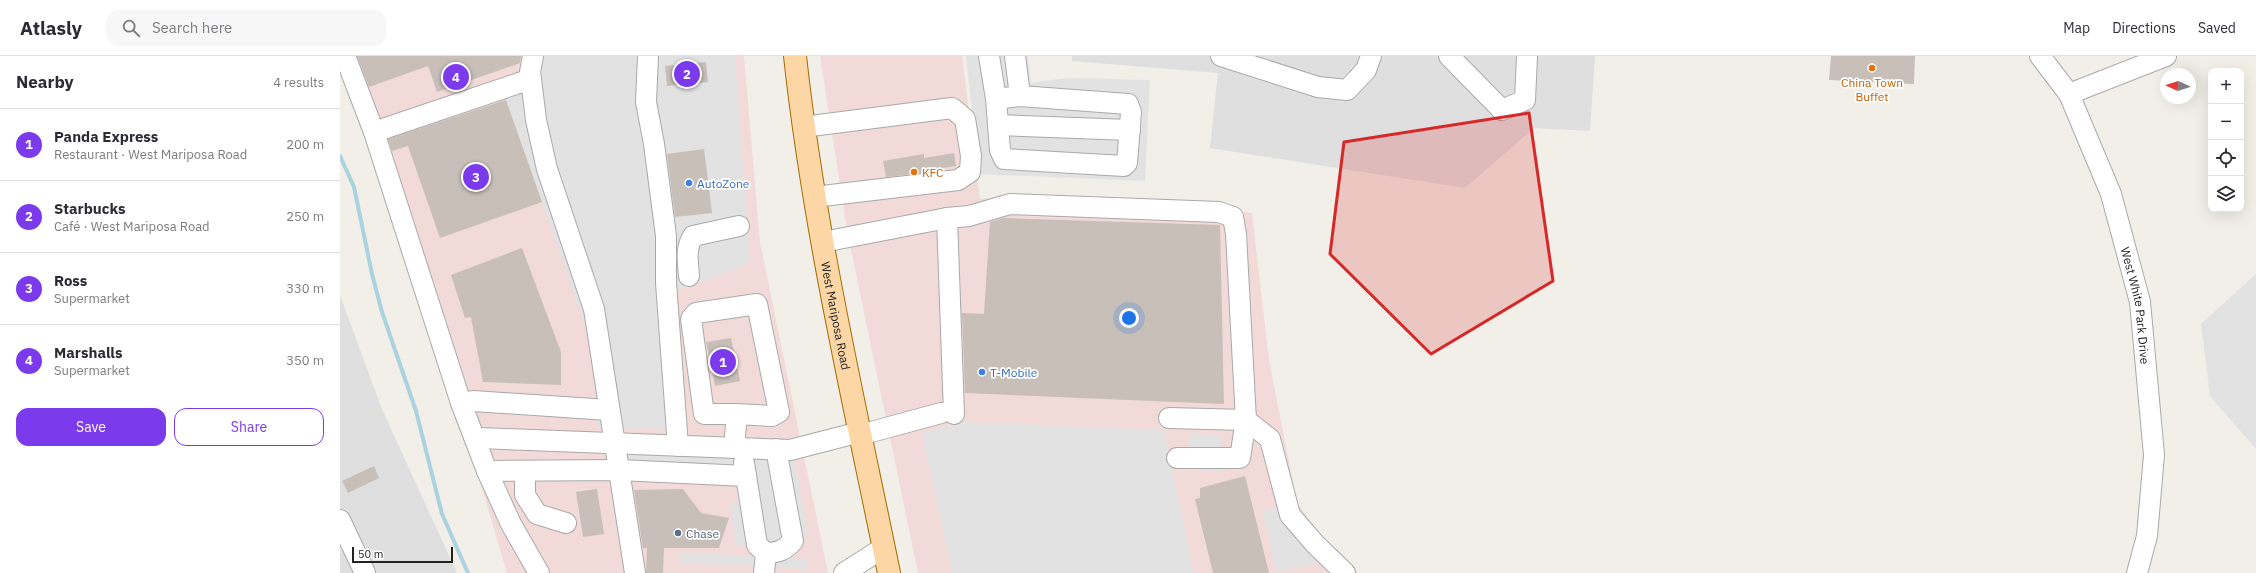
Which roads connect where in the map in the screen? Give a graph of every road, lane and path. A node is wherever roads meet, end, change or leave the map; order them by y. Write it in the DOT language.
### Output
graph roads {
  1 [pos="345,56"];
  2 [pos="533,56"];
  3 [pos="648,56"];
  4 [pos="795,56"];
  5 [pos="989,56"];
  6 [pos="1015,56"];
  7 [pos="1221,56"];
  8 [pos="1372,56"];
  9 [pos="1449,56"];
  10 [pos="1527,56"];
  11 [pos="2040,56"];
  12 [pos="2166,56"];
  13 [pos="531,79"];
  14 [pos="2069,94"];
  15 [pos="1020,96"];
  16 [pos="996,99"];
  17 [pos="998,124"];
  18 [pos="803,127"];
  19 [pos="1130,130"];
  20 [pos="374,132"];
  21 [pos="814,197"];
  22 [pos="947,218"];
  23 [pos="739,226"];
  24 [pos="823,242"];
  25 [pos="689,276"];
  26 [pos="691,319"];
  27 [pos="669,324"];
  28 [pos="698,371"];
  29 [pos="673,378"];
  30 [pos="461,403"];
  31 [pos="609,410"];
  32 [pos="737,414"];
  33 [pos="1169,418"];
  34 [pos="1246,420"];
  35 [pos="860,433"];
  36 [pos="476,441"];
  37 [pos="615,443"];
  38 [pos="678,446"];
  39 [pos="738,448"];
  40 [pos="776,449"];
  41 [pos="1177,458"];
  42 [pos="619,470"];
  43 [pos="487,471"];
  44 [pos="525,471"];
  45 [pos="746,476"];
  46 [pos="340,520"];
  47 [pos="566,523"];
  48 [pos="884,548"];
  49 [pos="766,553"];
  50 [pos="364,573"];
  51 [pos="539,573"];
  52 [pos="635,573"];
  53 [pos="764,573"];
  54 [pos="844,573"];
  55 [pos="889,573"];
  56 [pos="1345,573"];
  57 [pos="2137,573"];
  1 -- 20 [label="street"];
  2 -- 13 [label="street"];
  3 -- 27 [label="street"];
  4 -- 18 [label="main road, West Mariposa Road"];
  5 -- 16 [label="street"];
  6 -- 15 [label="street"];
  7 -- 8 [label="street"];
  9 -- 10 [label="street"];
  11 -- 14 [label="street, West White Park Drive"];
  12 -- 14 [label="street"];
  13 -- 20 [label="street"];
  13 -- 31 [label="street"];
  14 -- 57 [label="street, West White Park Drive"];
  15 -- 16 [label="street"];
  15 -- 19 [label="street"];
  16 -- 17 [label="street"];
  17 -- 19 [label="street"];
  17 -- 19 [label="street"];
  18 -- 21 [label="main road, West Mariposa Road"];
  18 -- 21 [label="street"];
  20 -- 30 [label="street"];
  21 -- 24 [label="main road, West Mariposa Road"];
  22 -- 24 [label="street"];
  22 -- 34 [label="street"];
  22 -- 35 [label="street"];
  23 -- 25 [label="street"];
  24 -- 35 [label="main road, West Mariposa Road"];
  26 -- 27 [label="street"];
  26 -- 28 [label="street"];
  26 -- 32 [label="street"];
  27 -- 29 [label="street"];
  28 -- 29 [label="street"];
  28 -- 32 [label="street"];
  29 -- 38 [label="street"];
  30 -- 31 [label="street"];
  30 -- 36 [label="street"];
  31 -- 37 [label="street"];
  32 -- 39 [label="street"];
  33 -- 34 [label="street"];
  34 -- 41 [label="street"];
  34 -- 56 [label="street"];
  35 -- 40 [label="street"];
  35 -- 48 [label="main road, West Mariposa Road"];
  36 -- 37 [label="street"];
  36 -- 43 [label="street"];
  37 -- 38 [label="street"];
  37 -- 42 [label="street"];
  38 -- 39 [label="street"];
  39 -- 40 [label="street"];
  39 -- 45 [label="street"];
  40 -- 49 [label="street"];
  42 -- 44 [label="street"];
  42 -- 45 [label="street"];
  42 -- 52 [label="street"];
  43 -- 44 [label="street"];
  43 -- 51 [label="street"];
  44 -- 47 [label="street"];
  45 -- 49 [label="street"];
  46 -- 50 [label="street"];
  48 -- 54 [label="street"];
  48 -- 55 [label="main road, West Mariposa Road"];
  49 -- 53 [label="street"];
}
